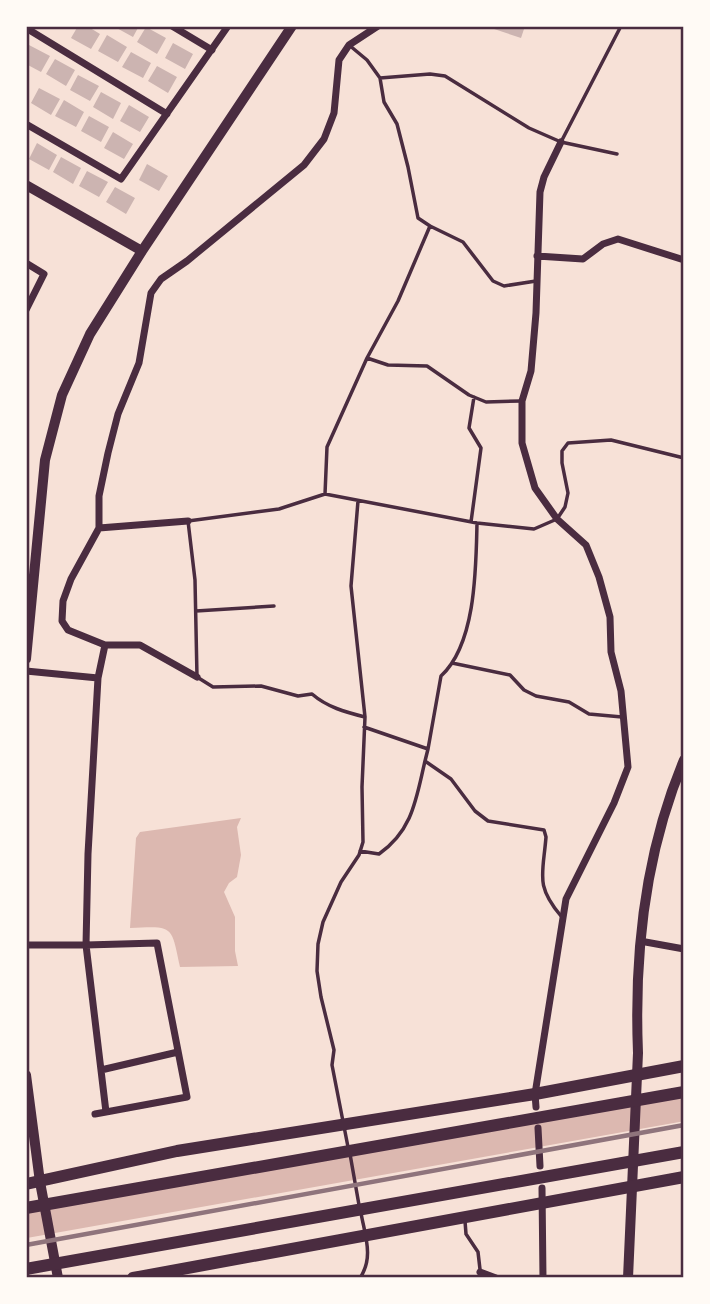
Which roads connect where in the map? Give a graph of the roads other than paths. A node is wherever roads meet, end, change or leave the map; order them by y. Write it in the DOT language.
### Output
graph roads {
  1 [pos="172,26"];
  2 [pos="228,26"];
  3 [pos="292,26"];
  4 [pos="378,26"];
  5 [pos="621,26"];
  6 [pos="26,29"];
  7 [pos="349,45"];
  8 [pos="212,50"];
  9 [pos="380,78"];
  10 [pos="167,114"];
  11 [pos="26,124"];
  12 [pos="561,142"];
  13 [pos="617,154"];
  14 [pos="26,185"];
  15 [pos="430,226"];
  16 [pos="142,251"];
  17 [pos="537,256"];
  18 [pos="684,260"];
  19 [pos="26,263"];
  20 [pos="536,281"];
  21 [pos="26,310"];
  22 [pos="367,358"];
  23 [pos="474,397"];
  24 [pos="522,401"];
  25 [pos="684,458"];
  26 [pos="325,494"];
  27 [pos="358,501"];
  28 [pos="557,519"];
  29 [pos="188,521"];
  30 [pos="474,522"];
  31 [pos="99,528"];
  32 [pos="274,606"];
  33 [pos="195,611"];
  34 [pos="105,645"];
  35 [pos="26,659"];
  36 [pos="452,663"];
  37 [pos="26,671"];
  38 [pos="197,677"];
  39 [pos="98,678"];
  40 [pos="365,717"];
  41 [pos="623,718"];
  42 [pos="364,727"];
  43 [pos="428,749"];
  44 [pos="684,760"];
  45 [pos="425,761"];
  46 [pos="360,851"];
  47 [pos="564,918"];
  48 [pos="640,941"];
  49 [pos="26,945"];
  50 [pos="86,945"];
  51 [pos="684,949"];
  52 [pos="178,1052"];
  53 [pos="684,1066"];
  54 [pos="101,1070"];
  55 [pos="26,1075"];
  56 [pos="635,1075"];
  57 [pos="684,1092"];
  58 [pos="536,1100"];
  59 [pos="106,1112"];
  60 [pos="94,1114"];
  61 [pos="541,1123"];
  62 [pos="684,1152"];
  63 [pos="543,1176"];
  64 [pos="684,1177"];
  65 [pos="26,1184"];
  66 [pos="633,1186"];
  67 [pos="41,1187"];
  68 [pos="543,1203"];
  69 [pos="26,1208"];
  70 [pos="464,1219"];
  71 [pos="26,1269"];
  72 [pos="480,1275"];
  73 [pos="58,1278"];
  74 [pos="133,1278"];
  75 [pos="360,1278"];
  76 [pos="496,1278"];
  77 [pos="542,1278"];
  78 [pos="628,1278"];
  1 -- 8 [label="street"];
  2 -- 8 [label="street"];
  3 -- 16 [label="street"];
  4 -- 7 [label="street"];
  5 -- 12 [label="lane"];
  6 -- 10 [label="street"];
  7 -- 9 [label="lane"];
  7 -- 31 [label="street"];
  8 -- 10 [label="street"];
  9 -- 12 [label="lane"];
  9 -- 15 [label="lane"];
  10 -- 11 [label="street"];
  12 -- 13 [label="lane"];
  12 -- 17 [label="street"];
  14 -- 16 [label="street"];
  15 -- 20 [label="lane"];
  15 -- 22 [label="lane"];
  16 -- 35 [label="street"];
  17 -- 18 [label="street"];
  17 -- 20 [label="street"];
  19 -- 21 [label="street"];
  20 -- 24 [label="street"];
  22 -- 23 [label="lane"];
  22 -- 26 [label="lane"];
  23 -- 24 [label="lane"];
  23 -- 30 [label="lane"];
  24 -- 28 [label="street"];
  25 -- 28 [label="lane"];
  26 -- 27 [label="lane"];
  26 -- 29 [label="lane"];
  27 -- 30 [label="lane"];
  27 -- 40 [label="lane"];
  28 -- 30 [label="lane"];
  28 -- 41 [label="street"];
  29 -- 31 [label="street"];
  29 -- 33 [label="lane"];
  30 -- 36 [label="lane"];
  31 -- 34 [label="street"];
  32 -- 33 [label="lane"];
  33 -- 38 [label="lane"];
  34 -- 38 [label="street"];
  34 -- 39 [label="street"];
  36 -- 41 [label="lane"];
  36 -- 43 [label="lane"];
  37 -- 39 [label="street"];
  38 -- 40 [label="lane"];
  39 -- 50 [label="street"];
  40 -- 42 [label="lane"];
  41 -- 47 [label="street"];
  42 -- 43 [label="lane"];
  42 -- 46 [label="lane"];
  43 -- 45 [label="lane"];
  44 -- 48 [label="main road"];
  45 -- 46 [label="lane"];
  45 -- 47 [label="lane"];
  46 -- 75 [label="lane"];
  47 -- 58 [label="street"];
  48 -- 51 [label="street"];
  48 -- 56 [label="main road"];
  49 -- 50 [label="street"];
  50 -- 52 [label="street"];
  50 -- 54 [label="street"];
  52 -- 54 [label="street"];
  52 -- 59 [label="street"];
  53 -- 56 [label="main road"];
  54 -- 59 [label="street"];
  55 -- 67 [label="street"];
  56 -- 58 [label="main road"];
  56 -- 66 [label="main road"];
  57 -- 61 [label="main road"];
  58 -- 67 [label="main road"];
  59 -- 60 [label="street"];
  61 -- 63 [label="street"];
  61 -- 69 [label="main road"];
  62 -- 63 [label="main road"];
  63 -- 68 [label="street"];
  63 -- 71 [label="main road"];
  64 -- 66 [label="main road"];
  65 -- 67 [label="main road"];
  66 -- 68 [label="main road"];
  66 -- 78 [label="main road"];
  67 -- 73 [label="street"];
  68 -- 70 [label="main road"];
  68 -- 77 [label="street"];
  70 -- 72 [label="lane"];
  70 -- 74 [label="main road"];
  72 -- 76 [label="street"];
}
